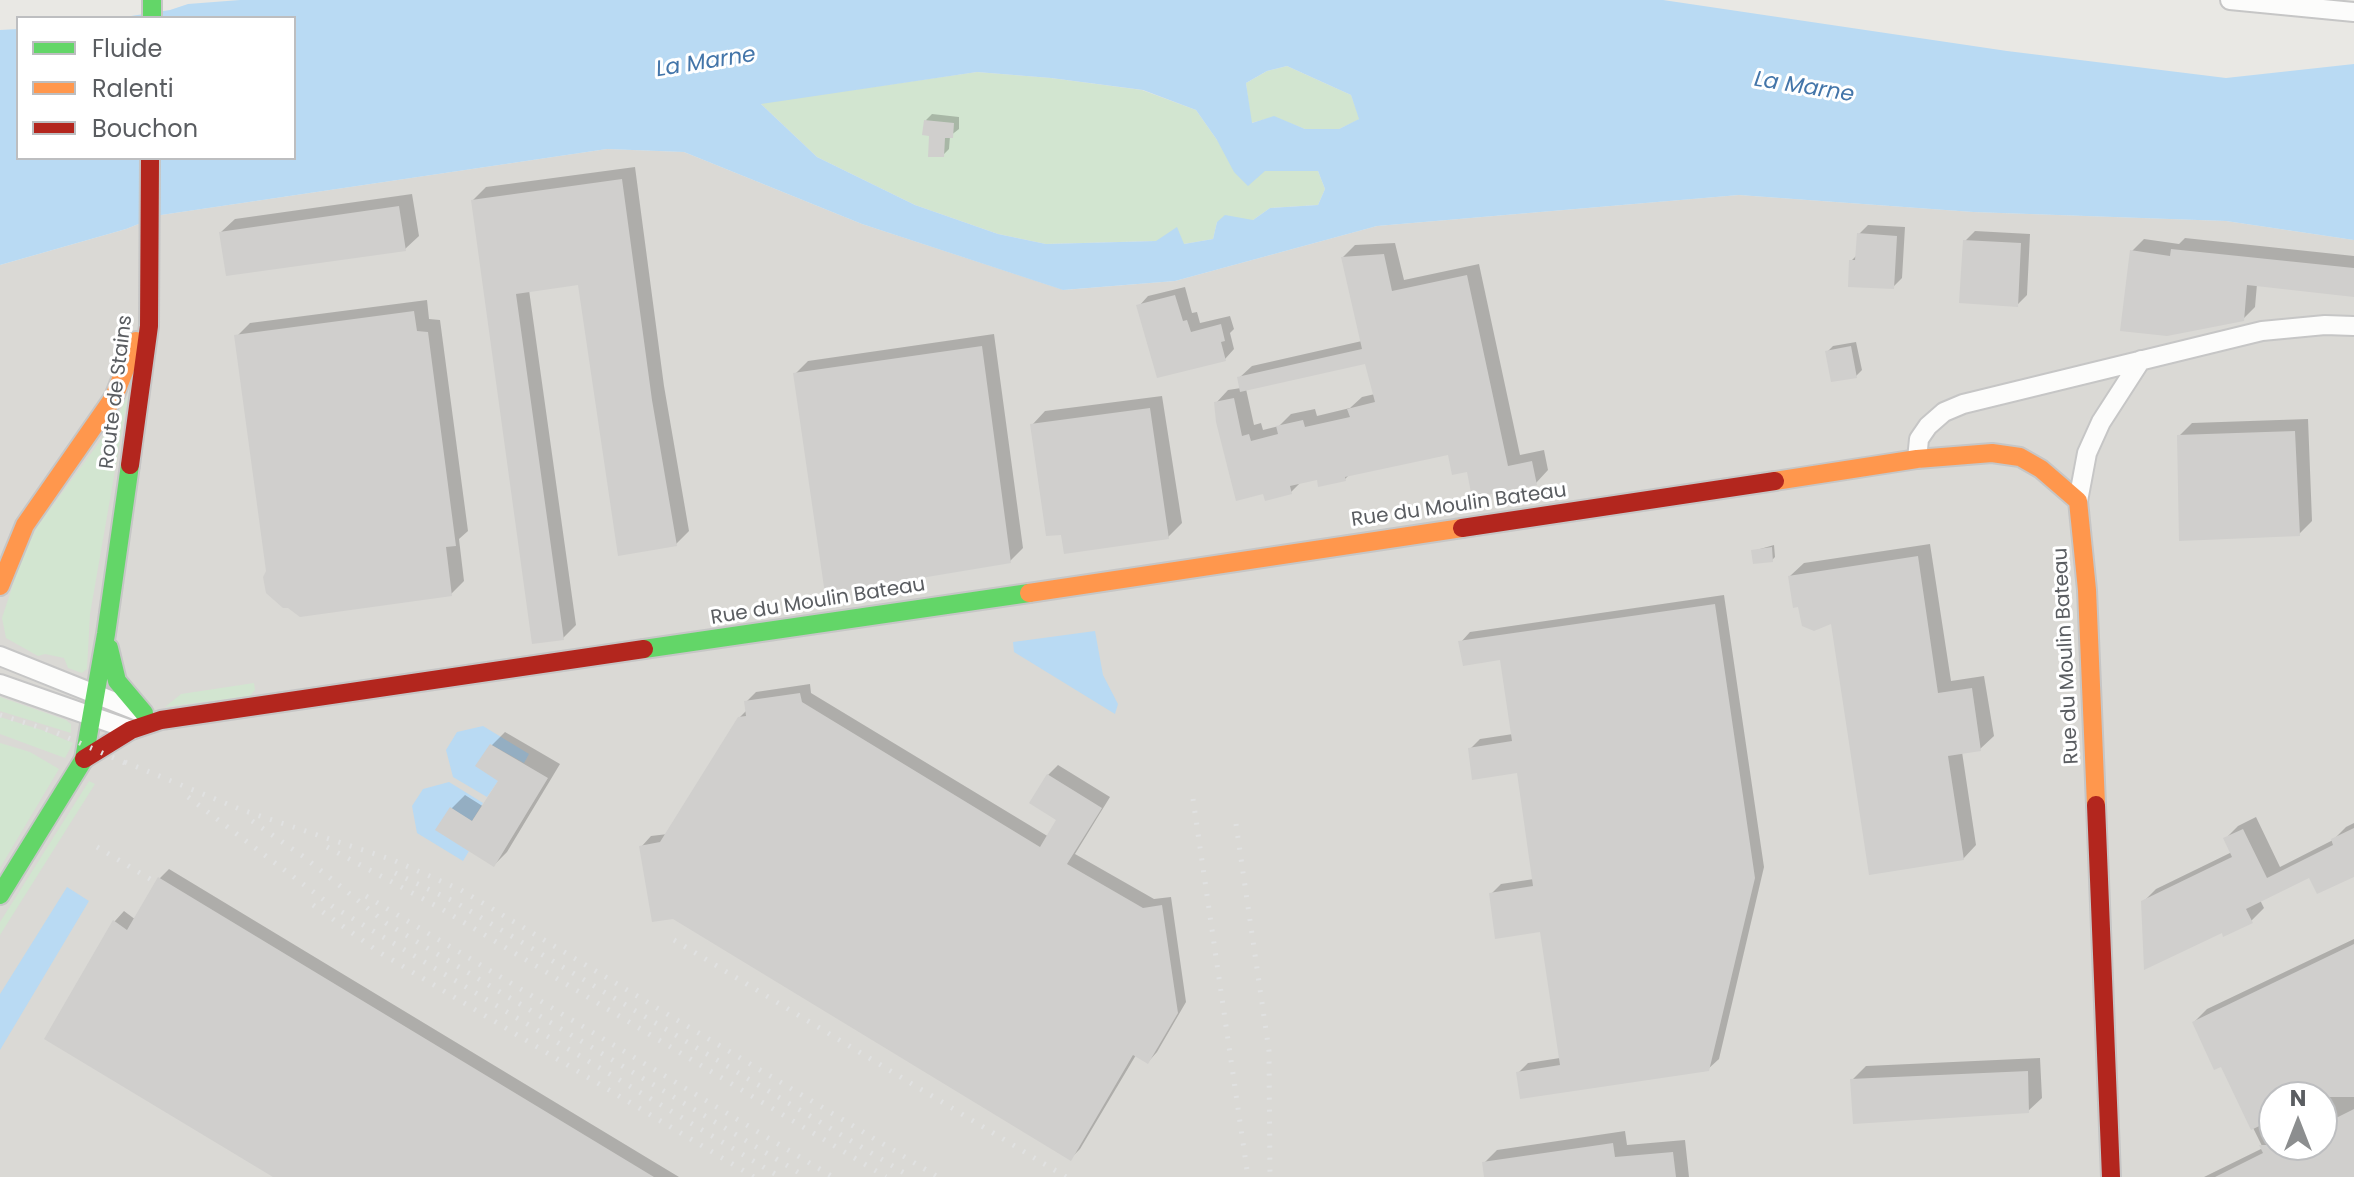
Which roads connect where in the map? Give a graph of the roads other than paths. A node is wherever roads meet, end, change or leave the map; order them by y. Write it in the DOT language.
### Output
graph roads {
  1 [pos="2230,0"];
  2 [pos="2354,12"];
  3 [pos="150,160"];
  4 [pos="150,246"];
  5 [pos="2354,326"];
  6 [pos="2141,360"];
  7 [pos="1917,459"];
  8 [pos="2078,501"];
  9 [pos="0,586"];
  10 [pos="106,634"];
  11 [pos="0,656"];
  12 [pos="0,684"];
  13 [pos="97,695"];
  14 [pos="93,717"];
  15 [pos="153,717"];
  16 [pos="131,730"];
  17 [pos="84,759"];
  18 [pos="0,895"];
  19 [pos="2111,1177"];
  1 -- 2 [label="street"];
  3 -- 4 [label="street"];
  4 -- 9 [label="street, Route de Stains"];
  4 -- 10 [label="street, Route de Stains"];
  5 -- 6 [label="street"];
  6 -- 7 [label="street"];
  6 -- 8 [label="street"];
  7 -- 8 [label="street, Rue du Moulin Bateau"];
  7 -- 15 [label="street, Rue du Moulin Bateau"];
  8 -- 19 [label="street, Rue du Moulin Bateau"];
  10 -- 13 [label="street, Route de Stains"];
  10 -- 15 [label="street"];
  11 -- 13 [label="street"];
  12 -- 14 [label="street"];
  13 -- 14 [label="street, Route de Stains"];
  13 -- 15 [label="street"];
  14 -- 16 [label="street"];
  14 -- 17 [label="street, Route de Stains"];
  15 -- 16 [label="street, Rue du Moulin Bateau"];
  16 -- 17 [label="street, Rue du Moulin Bateau"];
  17 -- 18 [label="street, Route de Stains"];
}
